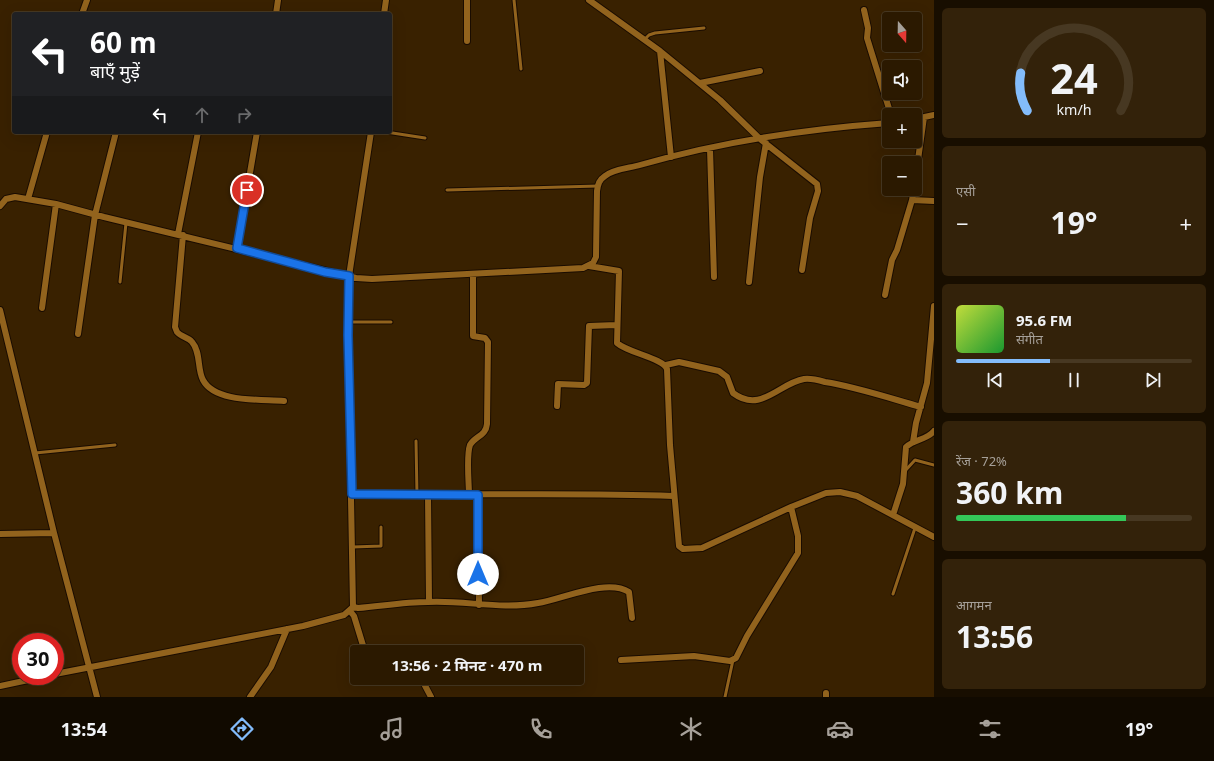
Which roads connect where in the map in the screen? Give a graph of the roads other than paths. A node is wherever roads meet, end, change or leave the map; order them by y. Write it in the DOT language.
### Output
graph roads {
  1 [pos="86,0"];
  2 [pos="278,0"];
  3 [pos="386,0"];
  4 [pos="467,0"];
  5 [pos="514,0"];
  6 [pos="589,0"];
  7 [pos="864,10"];
  8 [pos="83,12"];
  9 [pos="276,12"];
  10 [pos="384,12"];
  11 [pos="704,28"];
  12 [pos="645,39"];
  13 [pos="467,41"];
  14 [pos="660,51"];
  15 [pos="521,69"];
  16 [pos="760,72"];
  17 [pos="700,83"];
  18 [pos="889,108"];
  19 [pos="934,114"];
  20 [pos="924,117"];
  21 [pos="882,124"];
  22 [pos="392,133"];
  23 [pos="47,134"];
  24 [pos="115,134"];
  25 [pos="198,134"];
  26 [pos="257,134"];
  27 [pos="371,134"];
  28 [pos="425,138"];
  29 [pos="760,139"];
  30 [pos="766,144"];
  31 [pos="710,149"];
  32 [pos="919,156"];
  33 [pos="671,157"];
  34 [pos="598,186"];
  35 [pos="447,190"];
  36 [pos="913,196"];
  37 [pos="28,199"];
  38 [pos="912,200"];
  39 [pos="934,201"];
  40 [pos="56,204"];
  41 [pos="0,206"];
  42 [pos="95,215"];
  43 [pos="126,222"];
  44 [pos="180,235"];
  45 [pos="237,248"];
  46 [pos="589,266"];
  47 [pos="802,270"];
  48 [pos="473,274"];
  49 [pos="349,276"];
  50 [pos="714,277"];
  51 [pos="120,282"];
  52 [pos="749,282"];
  53 [pos="885,295"];
  54 [pos="934,306"];
  55 [pos="42,308"];
  56 [pos="0,310"];
  57 [pos="348,322"];
  58 [pos="391,322"];
  59 [pos="616,325"];
  60 [pos="78,334"];
  61 [pos="666,365"];
  62 [pos="284,401"];
  63 [pos="557,406"];
  64 [pos="921,407"];
  65 [pos="934,431"];
  66 [pos="416,441"];
  67 [pos="913,442"];
  68 [pos="115,445"];
  69 [pos="35,453"];
  70 [pos="934,465"];
  71 [pos="904,472"];
  72 [pos="352,494"];
  73 [pos="417,495"];
  74 [pos="428,495"];
  75 [pos="469,495"];
  76 [pos="478,495"];
  77 [pos="674,496"];
  78 [pos="791,507"];
  79 [pos="893,515"];
  80 [pos="381,527"];
  81 [pos="916,527"];
  82 [pos="54,533"];
  83 [pos="0,534"];
  84 [pos="934,537"];
  85 [pos="353,547"];
  86 [pos="893,594"];
  87 [pos="429,602"];
  88 [pos="479,605"];
  89 [pos="352,609"];
  90 [pos="632,618"];
  91 [pos="287,629"];
  92 [pos="363,645"];
  93 [pos="621,660"];
  94 [pos="733,660"];
  95 [pos="89,668"];
  96 [pos="64,672"];
  97 [pos="12,683"];
  98 [pos="425,685"];
  99 [pos="0,686"];
  100 [pos="97,697"];
  101 [pos="250,697"];
  102 [pos="431,697"];
  103 [pos="725,697"];
  1 -- 8 [label="street"];
  2 -- 9 [label="street"];
  3 -- 10 [label="street"];
  4 -- 13 [label="street"];
  5 -- 15 [label="lane"];
  6 -- 12 [label="street"];
  7 -- 18 [label="street"];
  11 -- 12 [label="lane"];
  12 -- 14 [label="street"];
  14 -- 17 [label="street"];
  14 -- 33 [label="street"];
  16 -- 17 [label="street"];
  17 -- 29 [label="street"];
  19 -- 20 [label="street"];
  20 -- 32 [label="street"];
  21 -- 29 [label="street"];
  22 -- 28 [label="lane"];
  23 -- 37 [label="street"];
  24 -- 42 [label="street"];
  25 -- 44 [label="street"];
  26 -- 45 [label="street"];
  27 -- 49 [label="street"];
  29 -- 30 [label="street"];
  29 -- 31 [label="street"];
  30 -- 47 [label="street"];
  30 -- 52 [label="street"];
  31 -- 33 [label="street"];
  31 -- 50 [label="street"];
  33 -- 34 [label="street"];
  34 -- 35 [label="lane"];
  34 -- 46 [label="street"];
  36 -- 38 [label="street"];
  37 -- 40 [label="street"];
  37 -- 41 [label="street"];
  38 -- 39 [label="street"];
  38 -- 53 [label="street"];
  40 -- 42 [label="street"];
  40 -- 55 [label="street"];
  42 -- 43 [label="street"];
  42 -- 60 [label="street"];
  43 -- 44 [label="street"];
  43 -- 51 [label="lane"];
  44 -- 45 [label="street"];
  44 -- 62 [label="street"];
  45 -- 49 [label="street"];
  46 -- 48 [label="street"];
  46 -- 59 [label="street"];
  48 -- 49 [label="street"];
  48 -- 75 [label="street"];
  49 -- 57 [label="street"];
  54 -- 64 [label="street"];
  56 -- 69 [label="street"];
  57 -- 58 [label="lane"];
  57 -- 72 [label="street"];
  59 -- 61 [label="street"];
  59 -- 63 [label="street"];
  61 -- 64 [label="street"];
  61 -- 77 [label="street"];
  64 -- 67 [label="street"];
  65 -- 67 [label="street"];
  66 -- 73 [label="lane"];
  67 -- 71 [label="street"];
  68 -- 69 [label="lane"];
  69 -- 82 [label="street"];
  70 -- 71 [label="lane"];
  71 -- 79 [label="street"];
  72 -- 73 [label="street"];
  72 -- 85 [label="street"];
  73 -- 74 [label="street"];
  74 -- 75 [label="street"];
  74 -- 87 [label="street"];
  75 -- 76 [label="street"];
  76 -- 77 [label="street"];
  76 -- 88 [label="street"];
  77 -- 78 [label="street"];
  78 -- 79 [label="street"];
  78 -- 94 [label="street"];
  79 -- 81 [label="street"];
  80 -- 85 [label="lane"];
  81 -- 84 [label="street"];
  81 -- 86 [label="lane"];
  82 -- 83 [label="street"];
  82 -- 95 [label="street"];
  85 -- 89 [label="street"];
  87 -- 88 [label="street"];
  87 -- 89 [label="street"];
  88 -- 90 [label="street"];
  89 -- 91 [label="street"];
  89 -- 92 [label="street"];
  91 -- 95 [label="street"];
  91 -- 101 [label="street"];
  93 -- 94 [label="street"];
  94 -- 103 [label="lane"];
  95 -- 96 [label="street"];
  95 -- 100 [label="street"];
  97 -- 99 [label="street"];
  98 -- 102 [label="street"];
}
